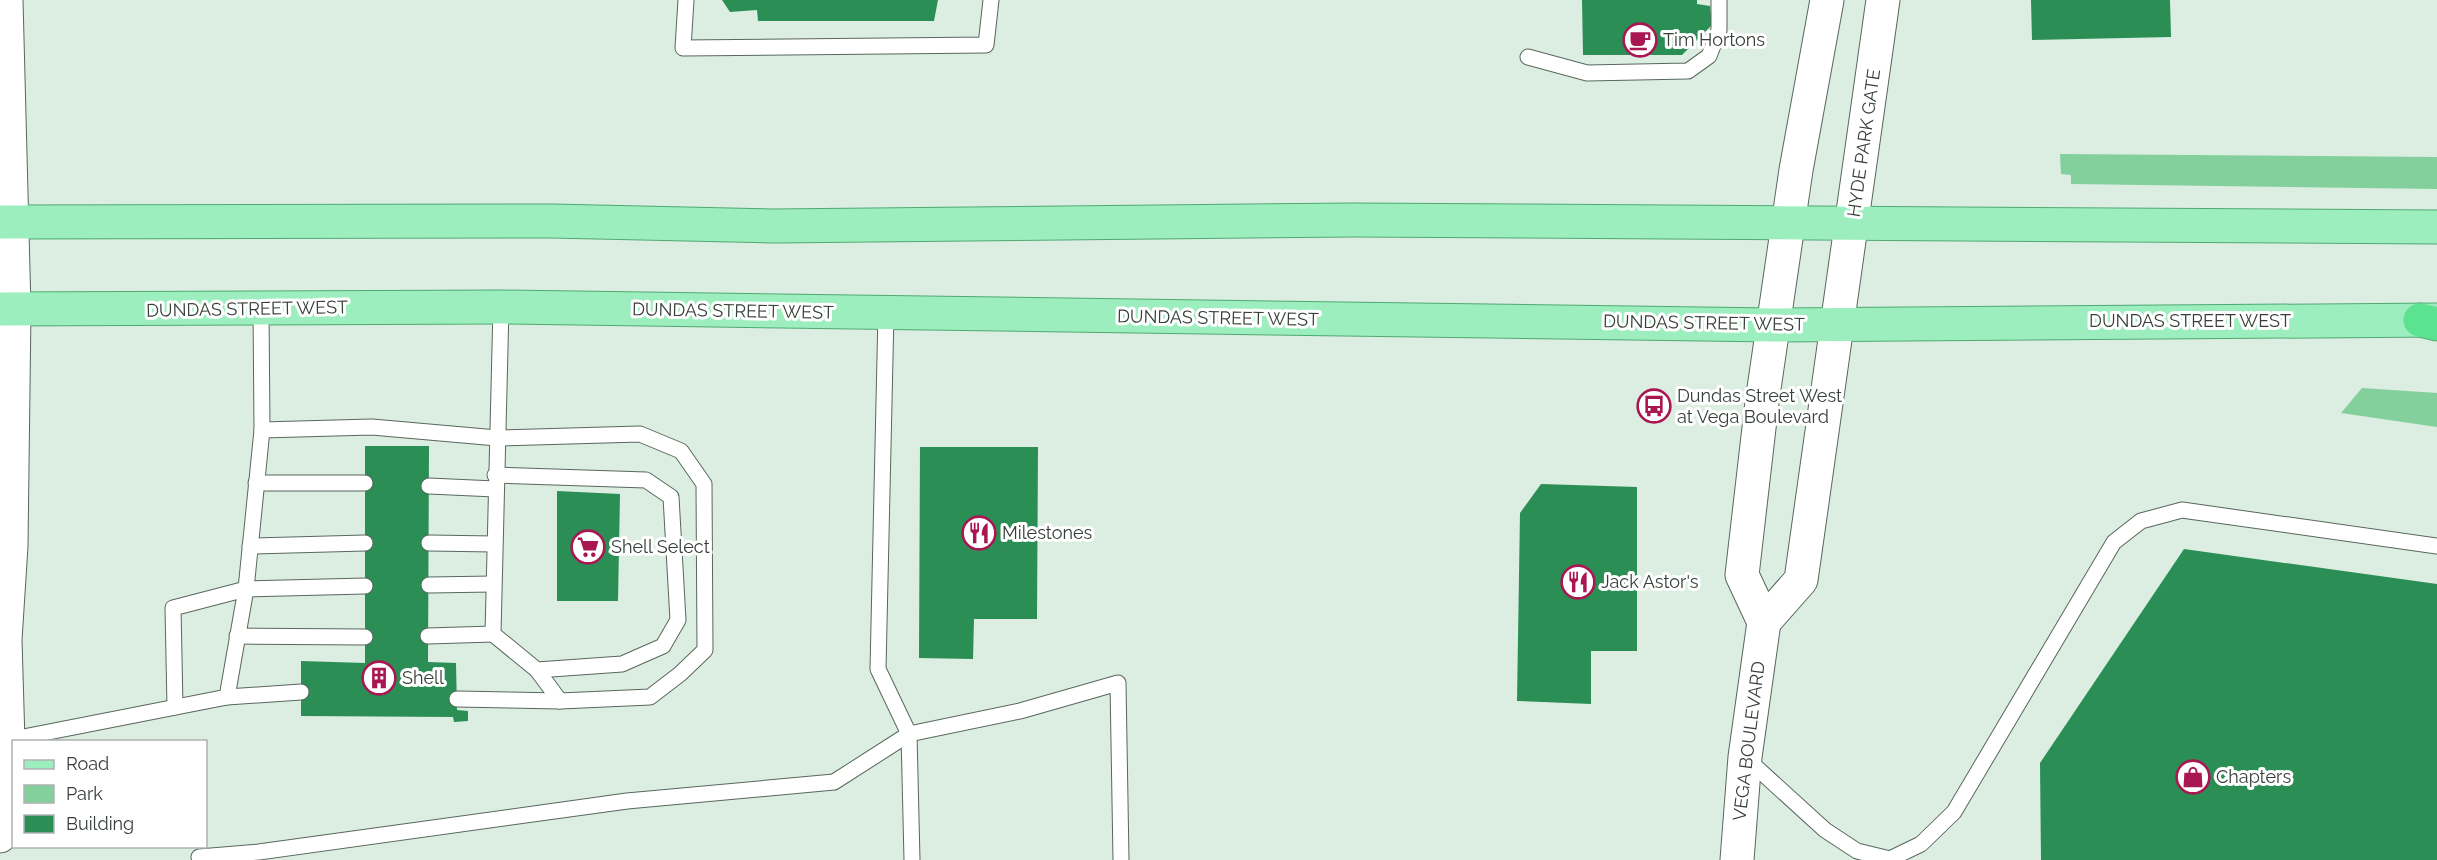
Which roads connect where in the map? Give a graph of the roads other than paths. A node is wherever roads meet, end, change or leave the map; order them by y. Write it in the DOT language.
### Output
graph roads {
  1 [pos="6,0"];
  2 [pos="686,0"];
  3 [pos="992,0"];
  4 [pos="1719,0"];
  5 [pos="1827,0"];
  6 [pos="1883,0"];
  7 [pos="1528,57"];
  8 [pos="6,222"];
  9 [pos="1788,222"];
  10 [pos="1853,223"];
  11 [pos="2437,227"];
  12 [pos="501,307"];
  13 [pos="261,308"];
  14 [pos="7,309"];
  15 [pos="886,313"];
  16 [pos="2431,321"];
  17 [pos="1838,325"];
  18 [pos="1773,326"];
  19 [pos="261,430"];
  20 [pos="497,438"];
  21 [pos="495,482"];
  22 [pos="256,483"];
  23 [pos="365,483"];
  24 [pos="429,486"];
  25 [pos="365,543"];
  26 [pos="429,543"];
  27 [pos="494,544"];
  28 [pos="250,546"];
  29 [pos="2437,546"];
  30 [pos="493,584"];
  31 [pos="429,585"];
  32 [pos="365,586"];
  33 [pos="246,589"];
  34 [pos="1764,622"];
  35 [pos="493,634"];
  36 [pos="237,636"];
  37 [pos="428,636"];
  38 [pos="365,638"];
  39 [pos="537,670"];
  40 [pos="302,692"];
  41 [pos="227,697"];
  42 [pos="457,699"];
  43 [pos="560,701"];
  44 [pos="175,707"];
  45 [pos="909,734"];
  46 [pos="8,740"];
  47 [pos="1745,757"];
  48 [pos="0,836"];
  49 [pos="200,860"];
  50 [pos="912,860"];
  51 [pos="1121,860"];
  52 [pos="1737,860"];
  1 -- 8 [label="street"];
  2 -- 3 [label="lane"];
  4 -- 7 [label="lane"];
  5 -- 9 [label="street"];
  6 -- 10 [label="street, HYDE PARK GATE"];
  8 -- 9 [label="main road"];
  8 -- 14 [label="street"];
  9 -- 10 [label="main road"];
  9 -- 18 [label="street"];
  10 -- 11 [label="main road"];
  10 -- 17 [label="street, HYDE PARK GATE"];
  12 -- 13 [label="main road, DUNDAS STREET WEST"];
  12 -- 15 [label="main road, DUNDAS STREET WEST"];
  12 -- 20 [label="lane"];
  13 -- 14 [label="main road, DUNDAS STREET WEST"];
  13 -- 19 [label="lane"];
  14 -- 46 [label="street"];
  15 -- 18 [label="main road, DUNDAS STREET WEST"];
  15 -- 45 [label="lane"];
  16 -- 17 [label="main road, DUNDAS STREET WEST"];
  17 -- 18 [label="main road, DUNDAS STREET WEST"];
  17 -- 34 [label="street"];
  18 -- 34 [label="street"];
  19 -- 20 [label="lane"];
  19 -- 22 [label="lane"];
  20 -- 21 [label="lane"];
  20 -- 43 [label="lane"];
  21 -- 24 [label="lane"];
  21 -- 27 [label="lane"];
  21 -- 39 [label="lane"];
  22 -- 23 [label="lane"];
  22 -- 28 [label="lane"];
  25 -- 28 [label="lane"];
  26 -- 27 [label="lane"];
  27 -- 30 [label="lane"];
  28 -- 33 [label="lane"];
  29 -- 47 [label="lane"];
  30 -- 31 [label="lane"];
  30 -- 35 [label="lane"];
  32 -- 33 [label="lane"];
  33 -- 36 [label="lane"];
  33 -- 44 [label="lane"];
  34 -- 47 [label="street, VEGA BOULEVARD"];
  35 -- 37 [label="lane"];
  35 -- 39 [label="lane"];
  36 -- 38 [label="lane"];
  36 -- 41 [label="lane"];
  39 -- 43 [label="lane"];
  40 -- 41 [label="lane"];
  41 -- 44 [label="lane"];
  42 -- 43 [label="lane"];
  44 -- 46 [label="lane"];
  45 -- 49 [label="lane"];
  45 -- 50 [label="lane"];
  45 -- 51 [label="lane"];
  46 -- 48 [label="street"];
  47 -- 52 [label="street, VEGA BOULEVARD"];
}
